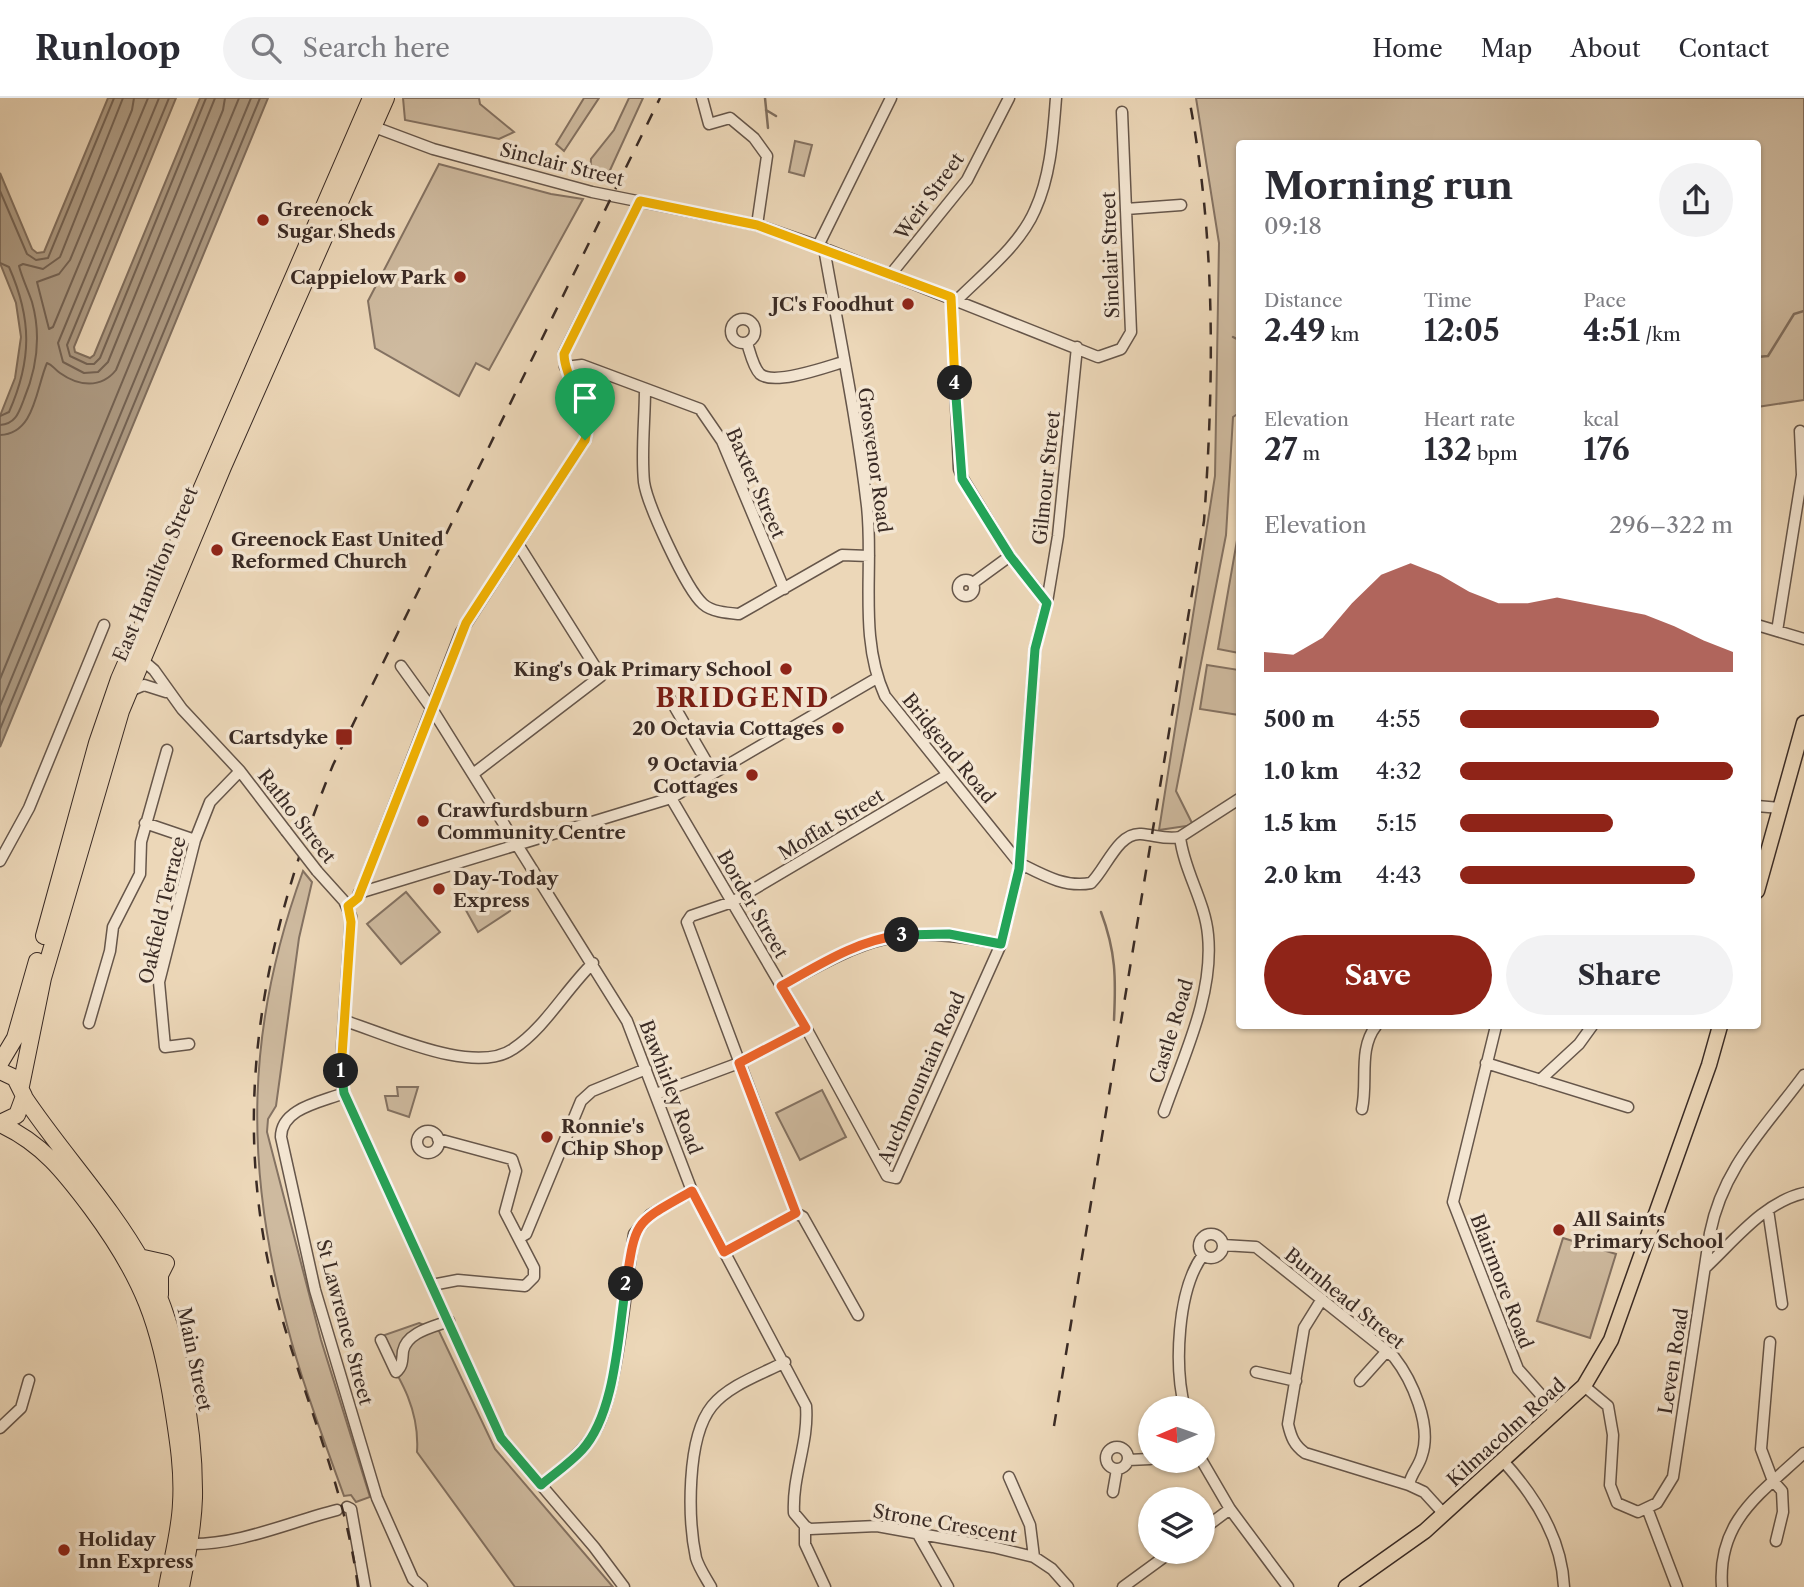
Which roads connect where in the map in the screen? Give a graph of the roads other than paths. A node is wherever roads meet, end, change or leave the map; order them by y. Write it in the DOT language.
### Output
graph roads {
  1 [pos="371,98"];
  2 [pos="386,98"];
  3 [pos="702,98"];
  4 [pos="891,98"];
  5 [pos="1009,98"];
  6 [pos="1056,98"];
  7 [pos="1122,112"];
  8 [pos="367,124"];
  9 [pos="640,201"];
  10 [pos="1181,205"];
  11 [pos="1126,209"];
  12 [pos="757,225"];
  13 [pos="821,247"];
  14 [pos="891,274"];
  15 [pos="954,299"];
  16 [pos="747,343"];
  17 [pos="1077,347"];
  18 [pos="843,362"];
  19 [pos="565,367"];
  20 [pos="645,389"];
  21 [pos="1800,430"];
  22 [pos="518,544"];
  23 [pos="869,556"];
  24 [pos="1010,556"];
  25 [pos="973,583"];
  26 [pos="784,589"];
  27 [pos="1047,603"];
  28 [pos="104,625"];
  29 [pos="1761,626"];
  30 [pos="1777,631"];
  31 [pos="1804,639"];
  32 [pos="136,656"];
  33 [pos="401,666"];
  34 [pos="877,678"];
  35 [pos="129,692"];
  36 [pos="166,692"];
  37 [pos="666,692"];
  38 [pos="432,709"];
  39 [pos="1804,723"];
  40 [pos="167,750"];
  41 [pos="240,771"];
  42 [pos="713,773"];
  43 [pos="473,774"];
  44 [pos="947,775"];
  45 [pos="671,798"];
  46 [pos="1236,801"];
  47 [pos="1761,806"];
  48 [pos="1780,808"];
  49 [pos="145,823"];
  50 [pos="1180,837"];
  51 [pos="195,840"];
  52 [pos="517,846"];
  53 [pos="0,861"];
  54 [pos="1019,863"];
  55 [pos="1761,877"];
  56 [pos="359,892"];
  57 [pos="732,902"];
  58 [pos="349,908"];
  59 [pos="1001,944"];
  60 [pos="593,962"];
  61 [pos="781,986"];
  62 [pos="345,1021"];
  63 [pos="89,1023"];
  64 [pos="806,1028"];
  65 [pos="1374,1029"];
  66 [pos="1495,1029"];
  67 [pos="1590,1029"];
  68 [pos="1719,1029"];
  69 [pos="189,1044"];
  70 [pos="0,1063"];
  71 [pos="739,1063"];
  72 [pos="1486,1063"];
  73 [pos="646,1069"];
  74 [pos="0,1072"];
  75 [pos="1804,1075"];
  76 [pos="1540,1080"];
  77 [pos="23,1091"];
  78 [pos="344,1093"];
  79 [pos="656,1094"];
  80 [pos="1628,1107"];
  81 [pos="1362,1109"];
  82 [pos="1164,1112"];
  83 [pos="0,1124"];
  84 [pos="438,1139"];
  85 [pos="692,1191"];
  86 [pos="1804,1193"];
  87 [pos="1768,1210"];
  88 [pos="796,1213"];
  89 [pos="519,1238"];
  90 [pos="1223,1245"];
  91 [pos="724,1252"];
  92 [pos="1203,1255"];
  93 [pos="1705,1268"];
  94 [pos="432,1285"];
  95 [pos="859,1288"];
  96 [pos="847,1295"];
  97 [pos="1322,1299"];
  98 [pos="1782,1304"];
  99 [pos="858,1315"];
  100 [pos="449,1321"];
  101 [pos="381,1340"];
  102 [pos="1770,1342"];
  103 [pos="1386,1352"];
  104 [pos="785,1362"];
  105 [pos="1256,1372"];
  106 [pos="29,1380"];
  107 [pos="1296,1381"];
  108 [pos="1360,1381"];
  109 [pos="1584,1386"];
  110 [pos="1183,1396"];
  111 [pos="1558,1413"];
  112 [pos="0,1428"];
  113 [pos="1804,1453"];
  114 [pos="1128,1460"];
  115 [pos="1138,1460"];
  116 [pos="1503,1461"];
  117 [pos="1117,1469"];
  118 [pos="1210,1474"];
  119 [pos="1009,1477"];
  120 [pos="1773,1481"];
  121 [pos="541,1485"];
  122 [pos="1409,1485"];
  123 [pos="1113,1492"];
  124 [pos="1647,1508"];
  125 [pos="1230,1509"];
  126 [pos="1444,1514"];
  127 [pos="1215,1520"];
  128 [pos="804,1526"];
  129 [pos="919,1536"];
  130 [pos="1776,1541"];
  131 [pos="189,1544"];
  132 [pos="1034,1557"];
  133 [pos="1159,1564"];
  134 [pos="1140,1582"];
  135 [pos="415,1584"];
  136 [pos="167,1587"];
  137 [pos="181,1587"];
  138 [pos="365,1587"];
  139 [pos="624,1587"];
  140 [pos="711,1587"];
  141 [pos="825,1587"];
  142 [pos="948,1587"];
  143 [pos="1068,1587"];
  144 [pos="1123,1587"];
  145 [pos="1288,1587"];
  146 [pos="1346,1587"];
  147 [pos="1564,1587"];
  148 [pos="1678,1587"];
  149 [pos="1722,1587"];
  1 -- 8 [label="highway, East Hamilton Street"];
  2 -- 8 [label="highway, East Hamilton Street"];
  3 -- 12 [label="street"];
  4 -- 13 [label="street"];
  5 -- 14 [label="street, Weir Street"];
  6 -- 15 [label="street"];
  7 -- 11 [label="street, Sinclair Street"];
  8 -- 9 [label="street, Sinclair Street"];
  8 -- 32 [label="highway, East Hamilton Street"];
  9 -- 12 [label="street, Sinclair Street"];
  9 -- 19 [label="street"];
  10 -- 11 [label="street"];
  11 -- 17 [label="street, Sinclair Street"];
  12 -- 13 [label="street, Sinclair Street"];
  13 -- 14 [label="street, Sinclair Street"];
  13 -- 18 [label="street, Grosvenor Road"];
  14 -- 15 [label="street, Sinclair Street"];
  15 -- 17 [label="street, Sinclair Street"];
  15 -- 24 [label="street"];
  16 -- 18 [label="street"];
  17 -- 27 [label="street, Gilmour Street"];
  18 -- 23 [label="street, Grosvenor Road"];
  19 -- 20 [label="street, Baxter Street"];
  19 -- 22 [label="street"];
  20 -- 26 [label="street, Baxter Street"];
  20 -- 26 [label="street"];
  21 -- 30 [label="street"];
  22 -- 38 [label="street"];
  22 -- 43 [label="street"];
  23 -- 26 [label="street"];
  23 -- 34 [label="street, Grosvenor Road"];
  24 -- 25 [label="street"];
  24 -- 27 [label="street"];
  27 -- 54 [label="street, Gilmour Street"];
  28 -- 53 [label="street"];
  29 -- 30 [label="street"];
  30 -- 31 [label="street"];
  32 -- 35 [label="highway, East Hamilton Street"];
  32 -- 36 [label="street, Ratho Street"];
  32 -- 70 [label="highway, East Hamilton Street"];
  33 -- 38 [label="street, Bawhirley Road"];
  34 -- 42 [label="street"];
  34 -- 44 [label="street, Bridgend Road"];
  35 -- 36 [label="street"];
  35 -- 77 [label="highway, East Hamilton Street"];
  36 -- 41 [label="street, Ratho Street"];
  37 -- 42 [label="street"];
  38 -- 43 [label="street, Bawhirley Road"];
  38 -- 56 [label="street"];
  39 -- 48 [label="main road"];
  40 -- 49 [label="street"];
  41 -- 51 [label="street, Oakfield Terrace"];
  41 -- 58 [label="street, Ratho Street, bridge"];
  42 -- 45 [label="street"];
  43 -- 52 [label="street, Bawhirley Road"];
  44 -- 54 [label="street, Bridgend Road"];
  44 -- 57 [label="street, Moffat Street"];
  45 -- 52 [label="street"];
  45 -- 57 [label="street, Border Street"];
  46 -- 50 [label="street"];
  47 -- 48 [label="street"];
  48 -- 55 [label="main road"];
  49 -- 51 [label="street"];
  49 -- 63 [label="street"];
  50 -- 54 [label="street, Bridgend Road"];
  50 -- 82 [label="street, Castle Road"];
  51 -- 69 [label="street, Oakfield Terrace"];
  52 -- 56 [label="street"];
  52 -- 60 [label="street, Bawhirley Road"];
  54 -- 59 [label="street, Auchmountain Road"];
  56 -- 58 [label="street"];
  57 -- 61 [label="street, Border Street"];
  57 -- 71 [label="street, Moffat Street"];
  58 -- 62 [label="street"];
  59 -- 61 [label="street"];
  59 -- 64 [label="street, Auchmountain Road"];
  60 -- 62 [label="street"];
  60 -- 73 [label="street, Bawhirley Road"];
  61 -- 64 [label="street, Border Street"];
  62 -- 78 [label="street"];
  64 -- 71 [label="street"];
  65 -- 81 [label="street"];
  66 -- 72 [label="street, Blairmore Road"];
  67 -- 76 [label="street"];
  68 -- 109 [label="main road, Kilmacolm Road"];
  71 -- 79 [label="street"];
  71 -- 88 [label="street"];
  72 -- 76 [label="street"];
  72 -- 111 [label="street, Blairmore Road"];
  73 -- 79 [label="street, Bawhirley Road"];
  73 -- 89 [label="street"];
  74 -- 77 [label="highway"];
  75 -- 93 [label="street, Leven Road"];
  76 -- 80 [label="street"];
  77 -- 83 [label="highway"];
  77 -- 131 [label="highway, Main Street"];
  78 -- 94 [label="street"];
  78 -- 135 [label="street, St Lawrence Street"];
  79 -- 85 [label="street, Bawhirley Road"];
  83 -- 136 [label="highway, Main Street"];
  84 -- 89 [label="street"];
  85 -- 91 [label="street, Bawhirley Road"];
  85 -- 121 [label="street"];
  86 -- 87 [label="street"];
  87 -- 93 [label="street"];
  87 -- 98 [label="street"];
  88 -- 91 [label="street"];
  88 -- 96 [label="street"];
  89 -- 94 [label="street"];
  90 -- 92 [label="street"];
  90 -- 92 [label="street"];
  90 -- 97 [label="street, Burnhead Street"];
  91 -- 104 [label="street, Bawhirley Road"];
  92 -- 110 [label="street"];
  93 -- 124 [label="street, Leven Road"];
  94 -- 100 [label="street"];
  95 -- 96 [label="street"];
  96 -- 99 [label="street"];
  97 -- 103 [label="street, Burnhead Street"];
  97 -- 107 [label="street"];
  100 -- 101 [label="street"];
  100 -- 121 [label="street"];
  102 -- 120 [label="street"];
  103 -- 108 [label="street"];
  103 -- 122 [label="street, Burnhead Street"];
  104 -- 128 [label="street, Bawhirley Road"];
  104 -- 140 [label="street"];
  105 -- 107 [label="street"];
  106 -- 112 [label="street"];
  107 -- 122 [label="street"];
  109 -- 111 [label="main road, Kilmacolm Road"];
  109 -- 124 [label="street"];
  111 -- 116 [label="main road, Kilmacolm Road"];
  113 -- 120 [label="street"];
  114 -- 115 [label="street"];
  114 -- 117 [label="street"];
  114 -- 117 [label="street"];
  116 -- 126 [label="main road, Kilmacolm Road"];
  116 -- 147 [label="street"];
  117 -- 123 [label="street"];
  118 -- 125 [label="street"];
  119 -- 132 [label="street"];
  120 -- 130 [label="street"];
  120 -- 149 [label="street"];
  121 -- 139 [label="street"];
  122 -- 126 [label="street"];
  124 -- 148 [label="street"];
  125 -- 127 [label="street"];
  125 -- 145 [label="street"];
  126 -- 146 [label="main road, Kilmacolm Road"];
  128 -- 129 [label="street, Strone Crescent"];
  128 -- 141 [label="street, Bawhirley Road"];
  129 -- 132 [label="street, Strone Crescent"];
  129 -- 142 [label="street"];
  131 -- 137 [label="highway, Main Street"];
  131 -- 138 [label="street"];
  132 -- 143 [label="street, Strone Crescent"];
  133 -- 134 [label="street"];
  134 -- 144 [label="street"];
}
